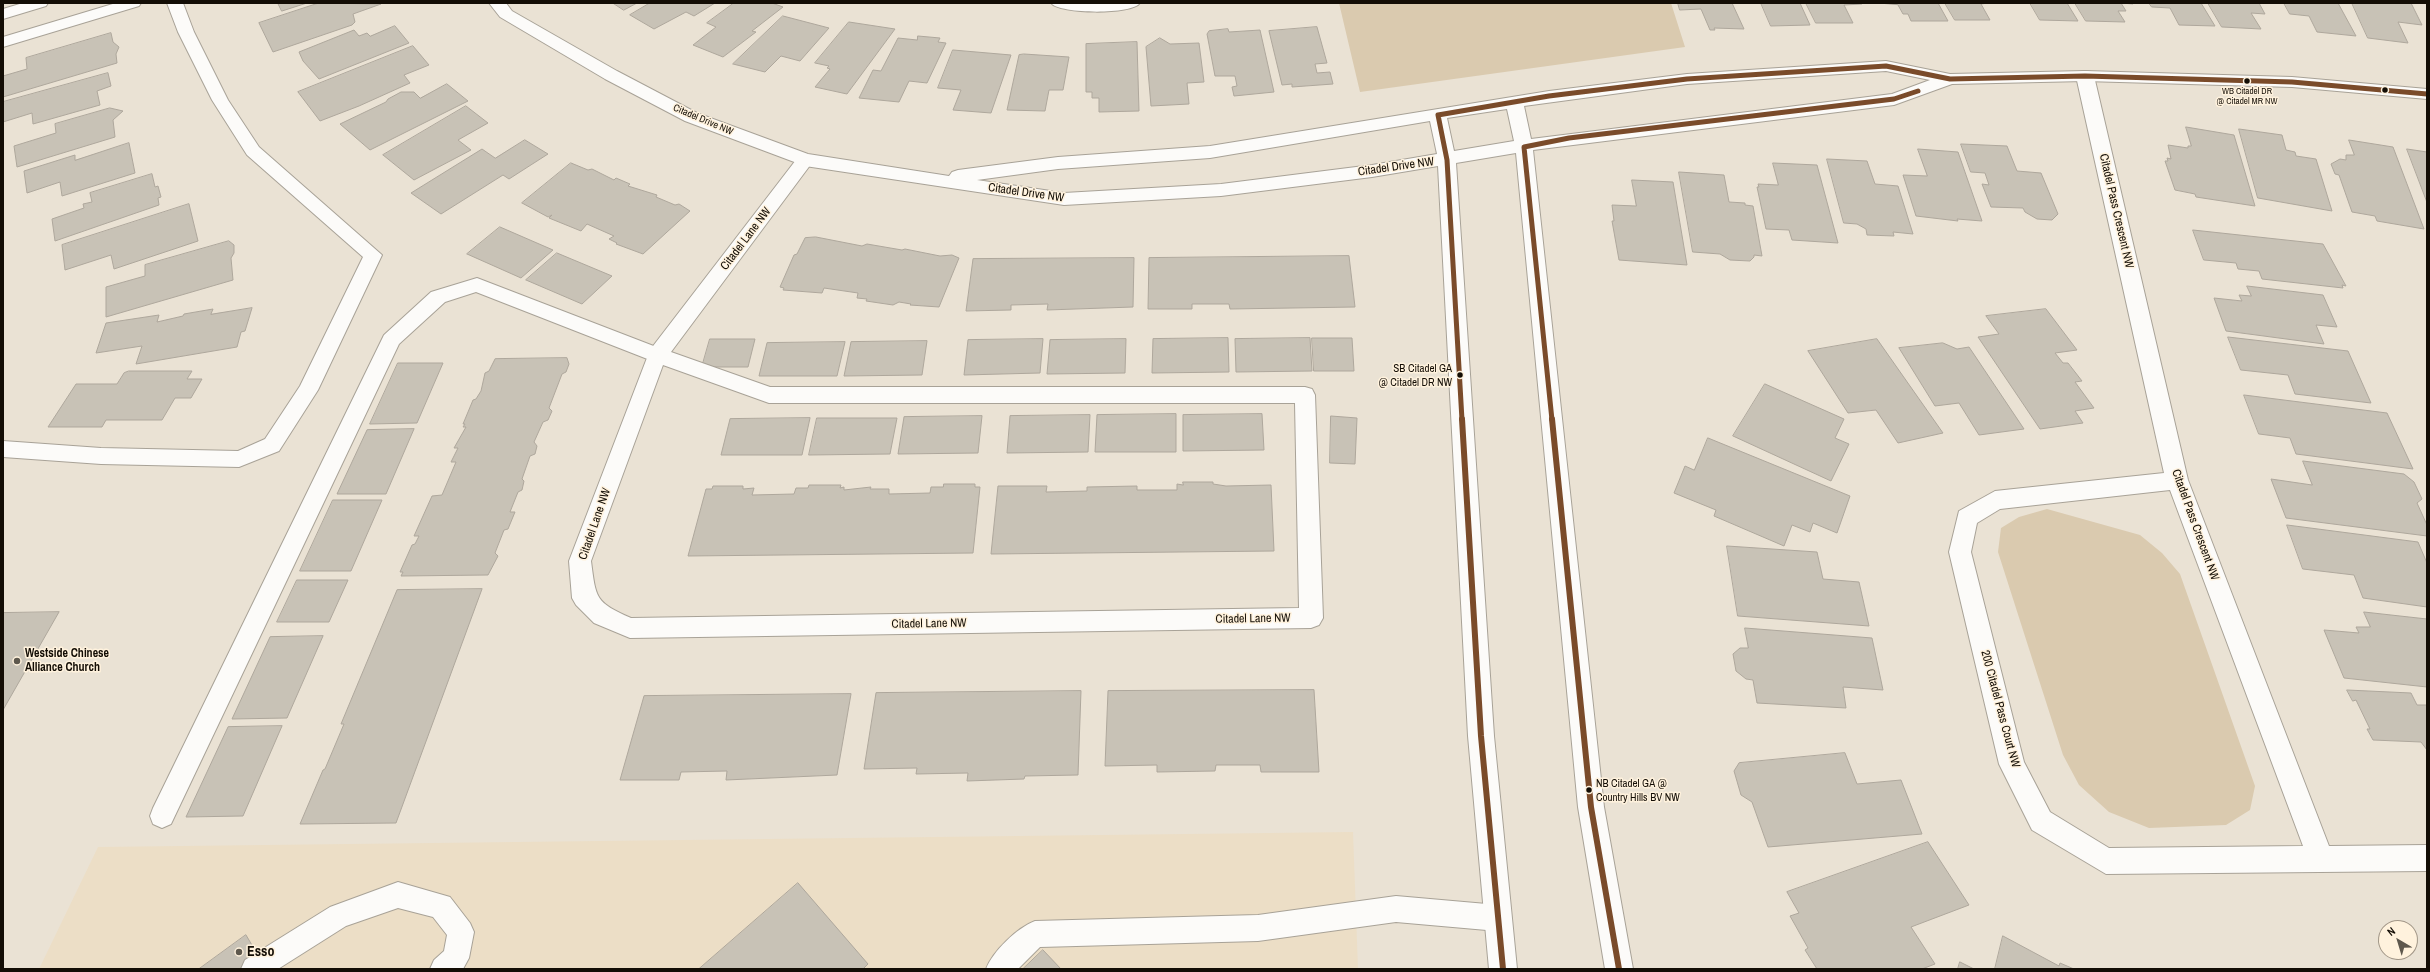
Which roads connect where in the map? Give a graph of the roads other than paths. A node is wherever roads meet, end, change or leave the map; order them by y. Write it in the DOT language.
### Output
graph roads {
  1 [pos="40,3"];
  2 [pos="133,3"];
  3 [pos="175,3"];
  4 [pos="497,3"];
  5 [pos="1059,3"];
  6 [pos="1132,3"];
  7 [pos="3,14"];
  8 [pos="3,42"];
  9 [pos="2085,76"];
  10 [pos="1950,79"];
  11 [pos="2427,94"];
  12 [pos="1514,102"];
  13 [pos="1438,115"];
  14 [pos="1524,147"];
  15 [pos="805,160"];
  16 [pos="1447,160"];
  17 [pos="933,179"];
  18 [pos="657,355"];
  19 [pos="3,449"];
  20 [pos="2177,480"];
  21 [pos="162,816"];
  22 [pos="2427,858"];
  23 [pos="2321,859"];
  24 [pos="1498,918"];
  25 [pos="254,969"];
  26 [pos="444,969"];
  27 [pos="999,969"];
  28 [pos="1503,969"];
  29 [pos="1619,969"];
  1 -- 7 [label="street"];
  2 -- 8 [label="street"];
  3 -- 19 [label="lane"];
  4 -- 15 [label="street, Citadel Drive NW"];
  5 -- 6 [label="lane"];
  9 -- 10 [label="street, Citadel Drive NW"];
  9 -- 11 [label="street, Citadel Drive NW"];
  9 -- 20 [label="street, Citadel Pass Crescent NW"];
  10 -- 12 [label="street, Citadel Drive NW"];
  10 -- 14 [label="street, Citadel Drive NW"];
  12 -- 13 [label="street, Citadel Drive NW"];
  12 -- 14 [label="street"];
  13 -- 16 [label="street"];
  13 -- 17 [label="street, Citadel Drive NW"];
  14 -- 16 [label="street, Citadel Drive NW"];
  14 -- 29 [label="street"];
  15 -- 17 [label="street, Citadel Drive NW"];
  15 -- 18 [label="street, Citadel Lane NW"];
  16 -- 17 [label="street, Citadel Drive NW"];
  16 -- 24 [label="street"];
  18 -- 18 [label="street, Citadel Lane NW"];
  18 -- 21 [label="lane"];
  20 -- 23 [label="street, Citadel Pass Crescent NW"];
  20 -- 23 [label="street, 200 Citadel Pass Court NW"];
  22 -- 23 [label="street"];
  24 -- 27 [label="lane"];
  24 -- 28 [label="street"];
  25 -- 26 [label="lane"];
}
